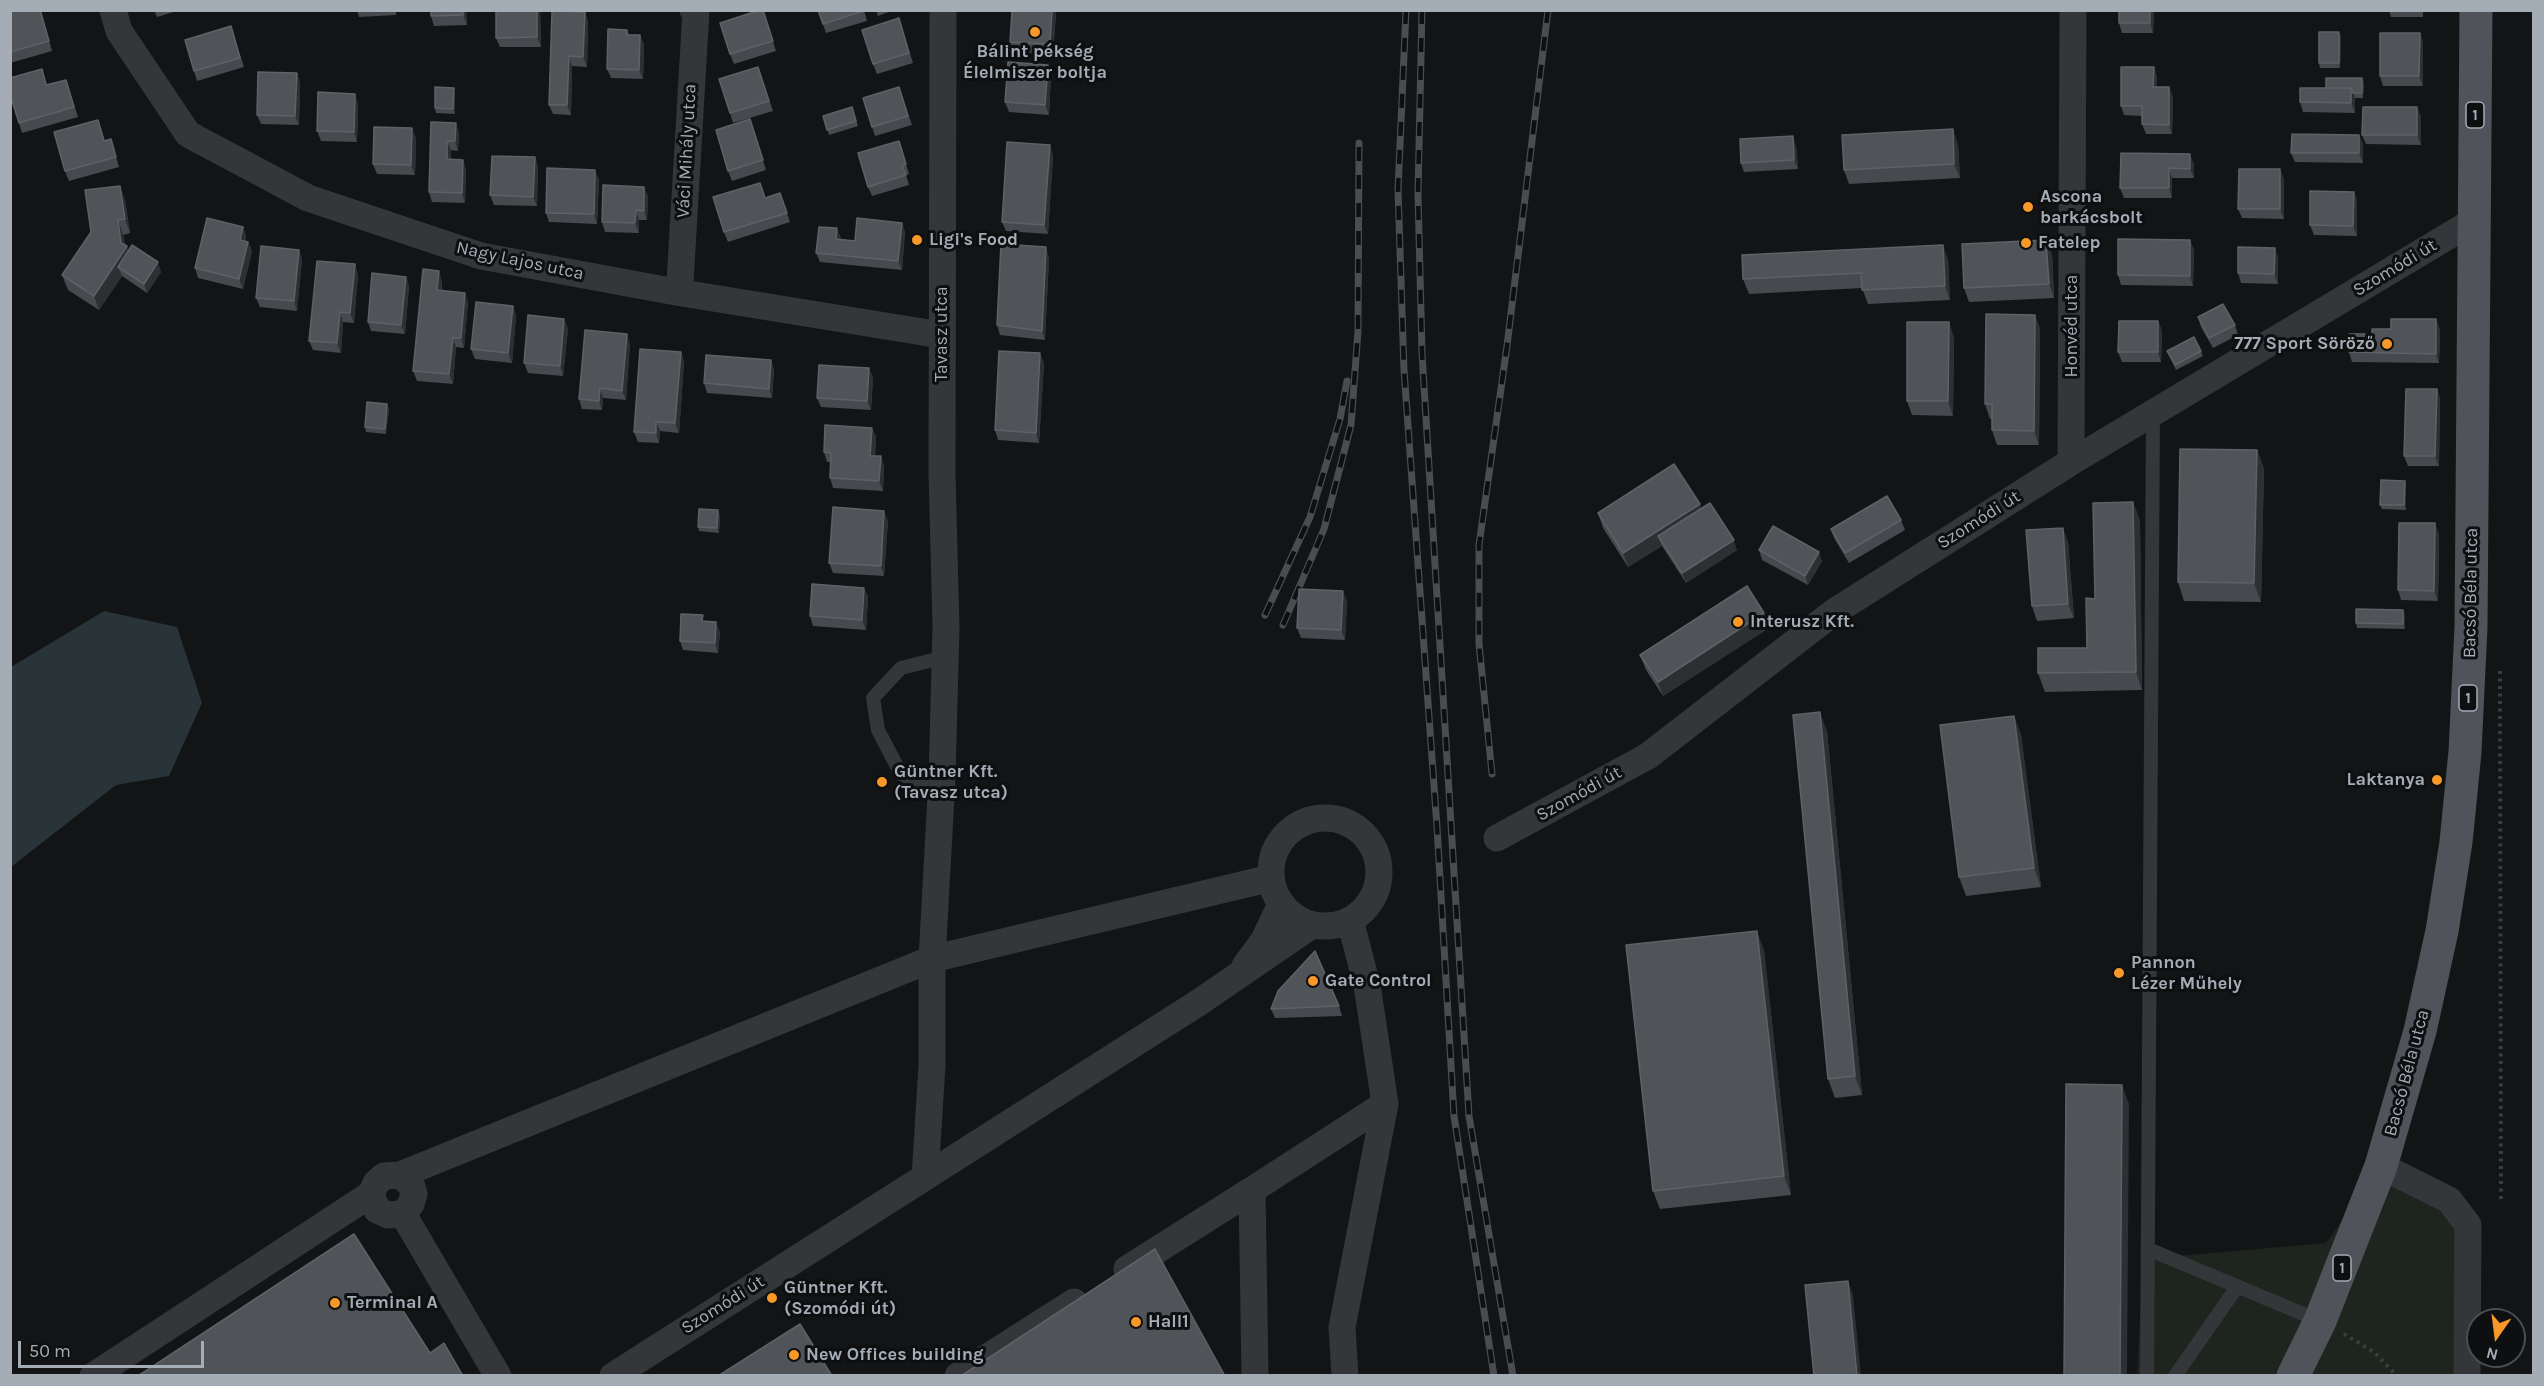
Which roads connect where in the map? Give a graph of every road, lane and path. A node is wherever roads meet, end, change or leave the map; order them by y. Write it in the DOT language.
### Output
graph roads {
  1 [pos="113,10"];
  2 [pos="693,10"];
  3 [pos="943,10"];
  4 [pos="2073,10"];
  5 [pos="2476,10"];
  6 [pos="2475,220"];
  7 [pos="676,292"];
  8 [pos="942,329"];
  9 [pos="2153,414"];
  10 [pos="2071,462"];
  11 [pos="945,657"];
  12 [pos="935,788"];
  13 [pos="1497,838"];
  14 [pos="1271,878"];
  15 [pos="1281,904"];
  16 [pos="1350,920"];
  17 [pos="1312,925"];
  18 [pos="932,959"];
  19 [pos="1237,977"];
  20 [pos="1385,1104"];
  21 [pos="2381,1166"];
  22 [pos="400,1175"];
  23 [pos="925,1177"];
  24 [pos="1252,1190"];
  25 [pos="371,1194"];
  26 [pos="403,1214"];
  27 [pos="2148,1249"];
  28 [pos="2237,1287"];
  29 [pos="2320,1321"];
  30 [pos="2295,1371"];
  31 [pos="93,1376"];
  32 [pos="498,1376"];
  33 [pos="613,1376"];
  34 [pos="958,1376"];
  35 [pos="1255,1376"];
  36 [pos="1345,1376"];
  37 [pos="2147,1376"];
  38 [pos="2175,1376"];
  39 [pos="2397,1376"];
  40 [pos="2467,1376"];
  1 -- 7 [label="street, Nagy Lajos utca"];
  2 -- 7 [label="street, Váci Mihály utca"];
  3 -- 8 [label="street, Tavasz utca"];
  4 -- 10 [label="street, Honvéd utca"];
  5 -- 6 [label="main road, Bacsó Béla utca / 1"];
  6 -- 9 [label="street, Szomódi út"];
  6 -- 21 [label="main road, Bacsó Béla utca / 1"];
  7 -- 8 [label="street, Nagy Lajos utca"];
  8 -- 11 [label="street, Tavasz utca"];
  9 -- 10 [label="street, Szomódi út"];
  9 -- 27 [label="lane"];
  10 -- 13 [label="street, Szomódi út"];
  11 -- 12 [label="street, Tavasz utca"];
  11 -- 12 [label="lane"];
  12 -- 18 [label="street, Tavasz utca"];
  14 -- 15 [label="street"];
  14 -- 16 [label="street"];
  14 -- 18 [label="street"];
  15 -- 17 [label="street"];
  15 -- 19 [label="street"];
  16 -- 17 [label="street"];
  16 -- 20 [label="street"];
  17 -- 19 [label="street, Szomódi út"];
  18 -- 22 [label="street"];
  18 -- 23 [label="street, Tavasz utca"];
  19 -- 23 [label="street, Szomódi út"];
  20 -- 24 [label="street"];
  20 -- 36 [label="street"];
  21 -- 29 [label="main road, 1"];
  21 -- 40 [label="street"];
  22 -- 25 [label="street"];
  22 -- 26 [label="street"];
  23 -- 33 [label="street, Szomódi út"];
  24 -- 34 [label="street"];
  24 -- 35 [label="street"];
  25 -- 26 [label="street"];
  25 -- 31 [label="street"];
  26 -- 32 [label="street"];
  27 -- 28 [label="lane"];
  27 -- 37 [label="lane"];
  28 -- 29 [label="lane"];
  28 -- 38 [label="lane"];
  29 -- 30 [label="main road, 1"];
  29 -- 39 [label="path"];
}
